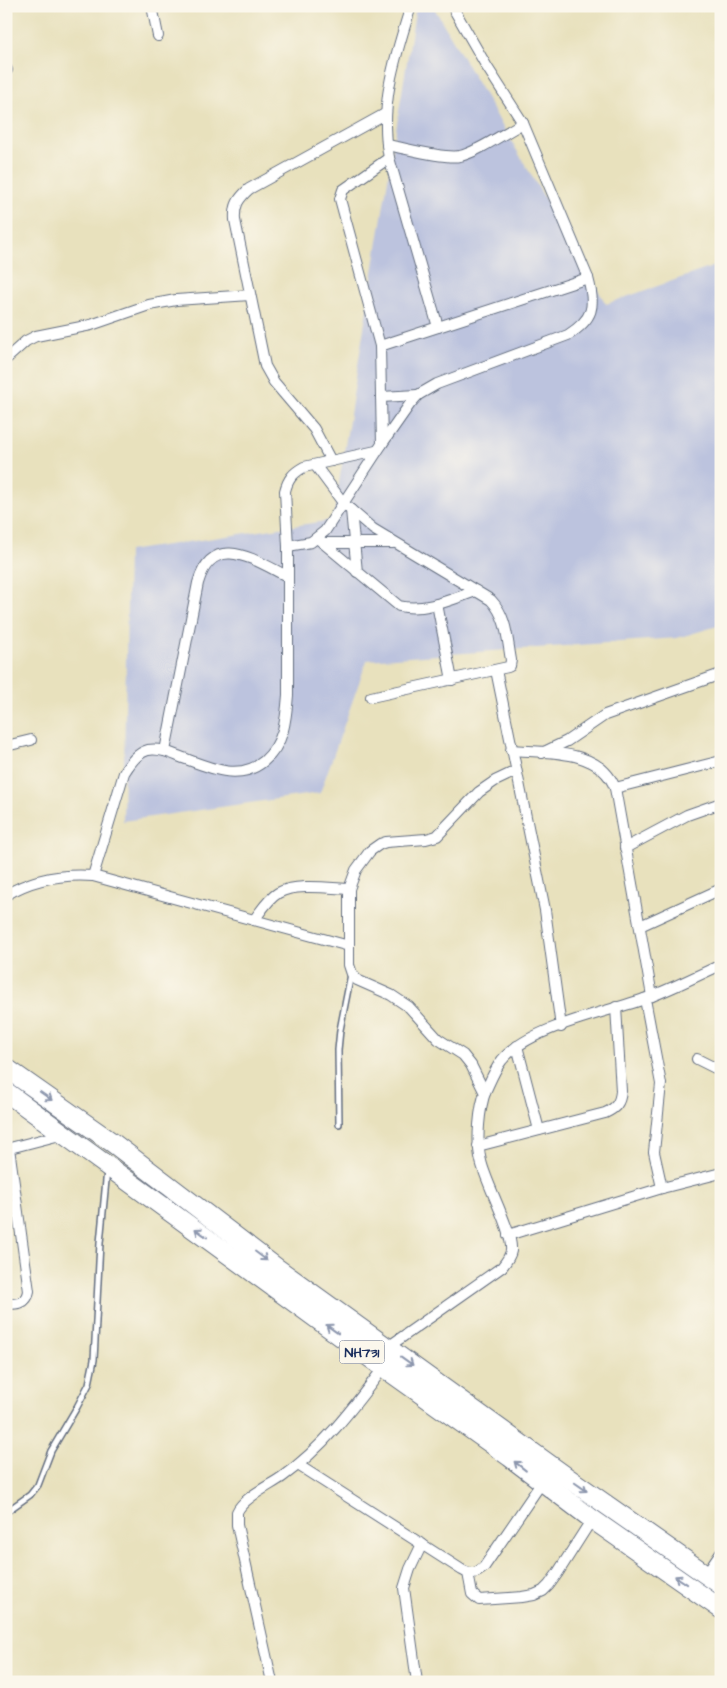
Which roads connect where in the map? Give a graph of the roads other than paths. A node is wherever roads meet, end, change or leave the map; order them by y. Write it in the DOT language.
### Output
graph roads {
  1 [pos="152,6"];
  2 [pos="411,6"];
  3 [pos="452,6"];
  4 [pos="158,36"];
  5 [pos="386,114"];
  6 [pos="523,123"];
  7 [pos="386,145"];
  8 [pos="389,158"];
  9 [pos="588,278"];
  10 [pos="250,295"];
  11 [pos="438,327"];
  12 [pos="380,346"];
  13 [pos="6,358"];
  14 [pos="418,395"];
  15 [pos="381,397"];
  16 [pos="379,448"];
  17 [pos="331,462"];
  18 [pos="315,465"];
  19 [pos="348,507"];
  20 [pos="320,541"];
  21 [pos="354,542"];
  22 [pos="394,543"];
  23 [pos="288,546"];
  24 [pos="357,572"];
  25 [pos="287,576"];
  26 [pos="476,592"];
  27 [pos="437,604"];
  28 [pos="496,670"];
  29 [pos="721,674"];
  30 [pos="452,680"];
  31 [pos="371,697"];
  32 [pos="30,740"];
  33 [pos="6,746"];
  34 [pos="512,750"];
  35 [pos="165,751"];
  36 [pos="542,753"];
  37 [pos="721,761"];
  38 [pos="516,771"];
  39 [pos="615,788"];
  40 [pos="719,806"];
  41 [pos="625,848"];
  42 [pos="93,876"];
  43 [pos="350,889"];
  44 [pos="721,889"];
  45 [pos="6,895"];
  46 [pos="254,920"];
  47 [pos="640,926"];
  48 [pos="350,946"];
  49 [pos="721,965"];
  50 [pos="352,974"];
  51 [pos="648,998"];
  52 [pos="616,1007"];
  53 [pos="560,1027"];
  54 [pos="517,1046"];
  55 [pos="697,1059"];
  56 [pos="6,1068"];
  57 [pos="721,1071"];
  58 [pos="6,1092"];
  59 [pos="485,1093"];
  60 [pos="338,1124"];
  61 [pos="539,1130"];
  62 [pos="65,1134"];
  63 [pos="478,1146"];
  64 [pos="8,1148"];
  65 [pos="107,1164"];
  66 [pos="721,1173"];
  67 [pos="662,1188"];
  68 [pos="508,1234"];
  69 [pos="6,1304"];
  70 [pos="388,1347"];
  71 [pos="384,1367"];
  72 [pos="298,1465"];
  73 [pos="542,1482"];
  74 [pos="6,1512"];
  75 [pos="592,1519"];
  76 [pos="422,1544"];
  77 [pos="721,1552"];
  78 [pos="468,1573"];
  79 [pos="713,1579"];
  80 [pos="721,1608"];
  81 [pos="272,1682"];
  82 [pos="417,1682"];
  1 -- 4 [label="street"];
  2 -- 5 [label="street"];
  3 -- 6 [label="street"];
  5 -- 7 [label="street"];
  5 -- 10 [label="street"];
  6 -- 7 [label="street"];
  6 -- 9 [label="street"];
  7 -- 8 [label="street"];
  8 -- 11 [label="street"];
  8 -- 12 [label="street"];
  9 -- 11 [label="street"];
  9 -- 14 [label="street"];
  10 -- 13 [label="street"];
  10 -- 17 [label="street"];
  11 -- 12 [label="street"];
  12 -- 15 [label="street"];
  14 -- 15 [label="street"];
  14 -- 16 [label="street"];
  15 -- 16 [label="street"];
  16 -- 17 [label="street"];
  16 -- 19 [label="street"];
  17 -- 18 [label="street"];
  18 -- 19 [label="street"];
  18 -- 23 [label="street"];
  19 -- 20 [label="street"];
  19 -- 21 [label="street"];
  19 -- 22 [label="street"];
  20 -- 21 [label="street"];
  20 -- 23 [label="street"];
  20 -- 24 [label="street"];
  21 -- 22 [label="street"];
  21 -- 24 [label="street"];
  22 -- 26 [label="street"];
  23 -- 25 [label="street"];
  24 -- 27 [label="street"];
  25 -- 35 [label="street"];
  25 -- 35 [label="street"];
  26 -- 27 [label="street"];
  26 -- 28 [label="street"];
  27 -- 30 [label="street"];
  28 -- 30 [label="street"];
  28 -- 34 [label="street"];
  29 -- 36 [label="street"];
  30 -- 31 [label="street"];
  32 -- 33 [label="street"];
  34 -- 36 [label="street"];
  34 -- 38 [label="street"];
  35 -- 42 [label="street"];
  36 -- 39 [label="street"];
  37 -- 39 [label="street"];
  38 -- 43 [label="street"];
  38 -- 53 [label="street"];
  39 -- 41 [label="street"];
  40 -- 41 [label="street"];
  41 -- 47 [label="street"];
  42 -- 45 [label="street"];
  42 -- 46 [label="street"];
  43 -- 46 [label="street"];
  43 -- 48 [label="street"];
  44 -- 47 [label="street"];
  46 -- 48 [label="street"];
  47 -- 51 [label="street"];
  48 -- 50 [label="street"];
  49 -- 51 [label="street"];
  50 -- 59 [label="street"];
  50 -- 60 [label="lane"];
  51 -- 52 [label="street"];
  51 -- 67 [label="street"];
  52 -- 53 [label="street"];
  52 -- 61 [label="street"];
  53 -- 54 [label="street"];
  54 -- 59 [label="street"];
  54 -- 61 [label="street"];
  55 -- 57 [label="street"];
  56 -- 70 [label="highway, NH731, one-way"];
  58 -- 62 [label="highway, NH731"];
  59 -- 63 [label="street"];
  61 -- 63 [label="street"];
  62 -- 64 [label="street"];
  62 -- 65 [label="highway, NH731"];
  63 -- 68 [label="street"];
  64 -- 69 [label="street"];
  71 -- 65 [label="highway, NH731, one-way"];
  65 -- 74 [label="lane"];
  66 -- 67 [label="street"];
  67 -- 68 [label="street"];
  68 -- 70 [label="street"];
  70 -- 79 [label="highway, NH731, one-way"];
  71 -- 72 [label="street"];
  73 -- 71 [label="highway, NH731, one-way"];
  72 -- 76 [label="street"];
  72 -- 81 [label="street"];
  73 -- 75 [label="highway, NH731"];
  73 -- 78 [label="street"];
  75 -- 78 [label="street"];
  80 -- 75 [label="highway, NH731, one-way"];
  76 -- 78 [label="street"];
  76 -- 82 [label="street"];
  77 -- 79 [label="street"];
}
